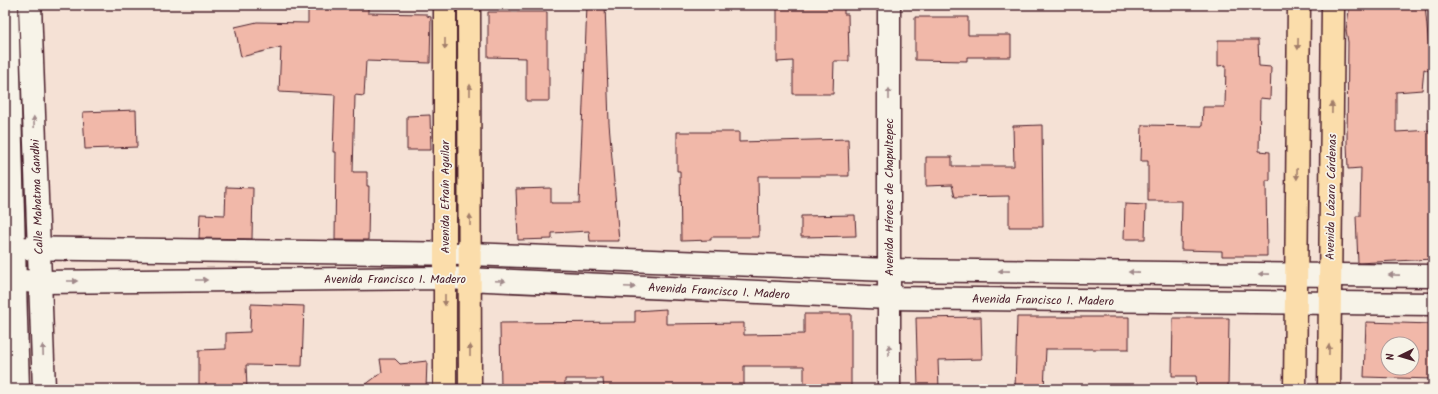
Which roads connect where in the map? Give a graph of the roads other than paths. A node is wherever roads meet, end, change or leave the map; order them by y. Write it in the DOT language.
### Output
graph roads {
  1 [pos="6,5"];
  2 [pos="30,5"];
  3 [pos="445,5"];
  4 [pos="470,5"];
  5 [pos="889,5"];
  6 [pos="1299,5"];
  7 [pos="1333,5"];
  8 [pos="9,249"];
  9 [pos="39,249"];
  10 [pos="445,254"];
  11 [pos="470,254"];
  12 [pos="889,270"];
  13 [pos="1296,274"];
  14 [pos="1330,275"];
  15 [pos="1433,276"];
  16 [pos="445,278"];
  17 [pos="10,280"];
  18 [pos="470,280"];
  19 [pos="40,282"];
  20 [pos="889,298"];
  21 [pos="1330,302"];
  22 [pos="1296,303"];
  23 [pos="1433,304"];
  24 [pos="18,389"];
  25 [pos="44,389"];
  26 [pos="445,389"];
  27 [pos="470,389"];
  28 [pos="888,389"];
  29 [pos="1295,389"];
  30 [pos="1329,389"];
  1 -- 8 [label="street, Calle Mahatma Gandhi"];
  9 -- 2 [label="street, Calle Mahatma Gandhi, one-way"];
  3 -- 10 [label="main road, Avenida Efraín Aguilar, one-way"];
  11 -- 4 [label="main road, Avenida Efraín Aguilar, one-way"];
  12 -- 5 [label="street, Avenida Héroes de Chapultepec, one-way"];
  6 -- 13 [label="main road, one-way"];
  14 -- 7 [label="main road, Avenida Lázaro Cárdenas, one-way"];
  8 -- 9 [label="street, Avenida Francisco I. Madero"];
  8 -- 17 [label="street, Calle Mahatma Gandhi"];
  9 -- 10 [label="street, Avenida Francisco I. Madero"];
  9 -- 19 [label="street, Calle Mahatma Gandhi"];
  10 -- 11 [label="street, Avenida Francisco I. Madero"];
  10 -- 16 [label="main road, Avenida Efraín Aguilar"];
  11 -- 12 [label="street, Avenida Francisco I. Madero"];
  11 -- 18 [label="main road, Avenida Efraín Aguilar"];
  13 -- 12 [label="street, Avenida Francisco I. Madero, one-way"];
  12 -- 20 [label="street, Avenida Héroes de Chapultepec"];
  13 -- 14 [label="street, Avenida Francisco I. Madero"];
  13 -- 22 [label="main road"];
  15 -- 14 [label="street, Avenida Francisco I. Madero, one-way"];
  14 -- 21 [label="main road, Avenida Lázaro Cárdenas"];
  16 -- 18 [label="street, Avenida Francisco I. Madero"];
  19 -- 16 [label="street, Avenida Francisco I. Madero, one-way"];
  16 -- 26 [label="main road, Avenida Efraín Aguilar, one-way"];
  17 -- 19 [label="street, Avenida Francisco I. Madero"];
  17 -- 24 [label="street, Calle Mahatma Gandhi"];
  18 -- 20 [label="street, Avenida Francisco I. Madero, one-way"];
  27 -- 18 [label="main road, Avenida Efraín Aguilar, one-way"];
  25 -- 19 [label="street, Calle Mahatma Gandhi, one-way"];
  20 -- 22 [label="street, Avenida Francisco I. Madero"];
  28 -- 20 [label="street, Avenida Héroes de Chapultepec, one-way"];
  21 -- 22 [label="street, Avenida Francisco I. Madero"];
  21 -- 23 [label="street, Avenida Francisco I. Madero"];
  30 -- 21 [label="main road, Avenida Lázaro Cárdenas, one-way"];
  22 -- 29 [label="main road"];
}
